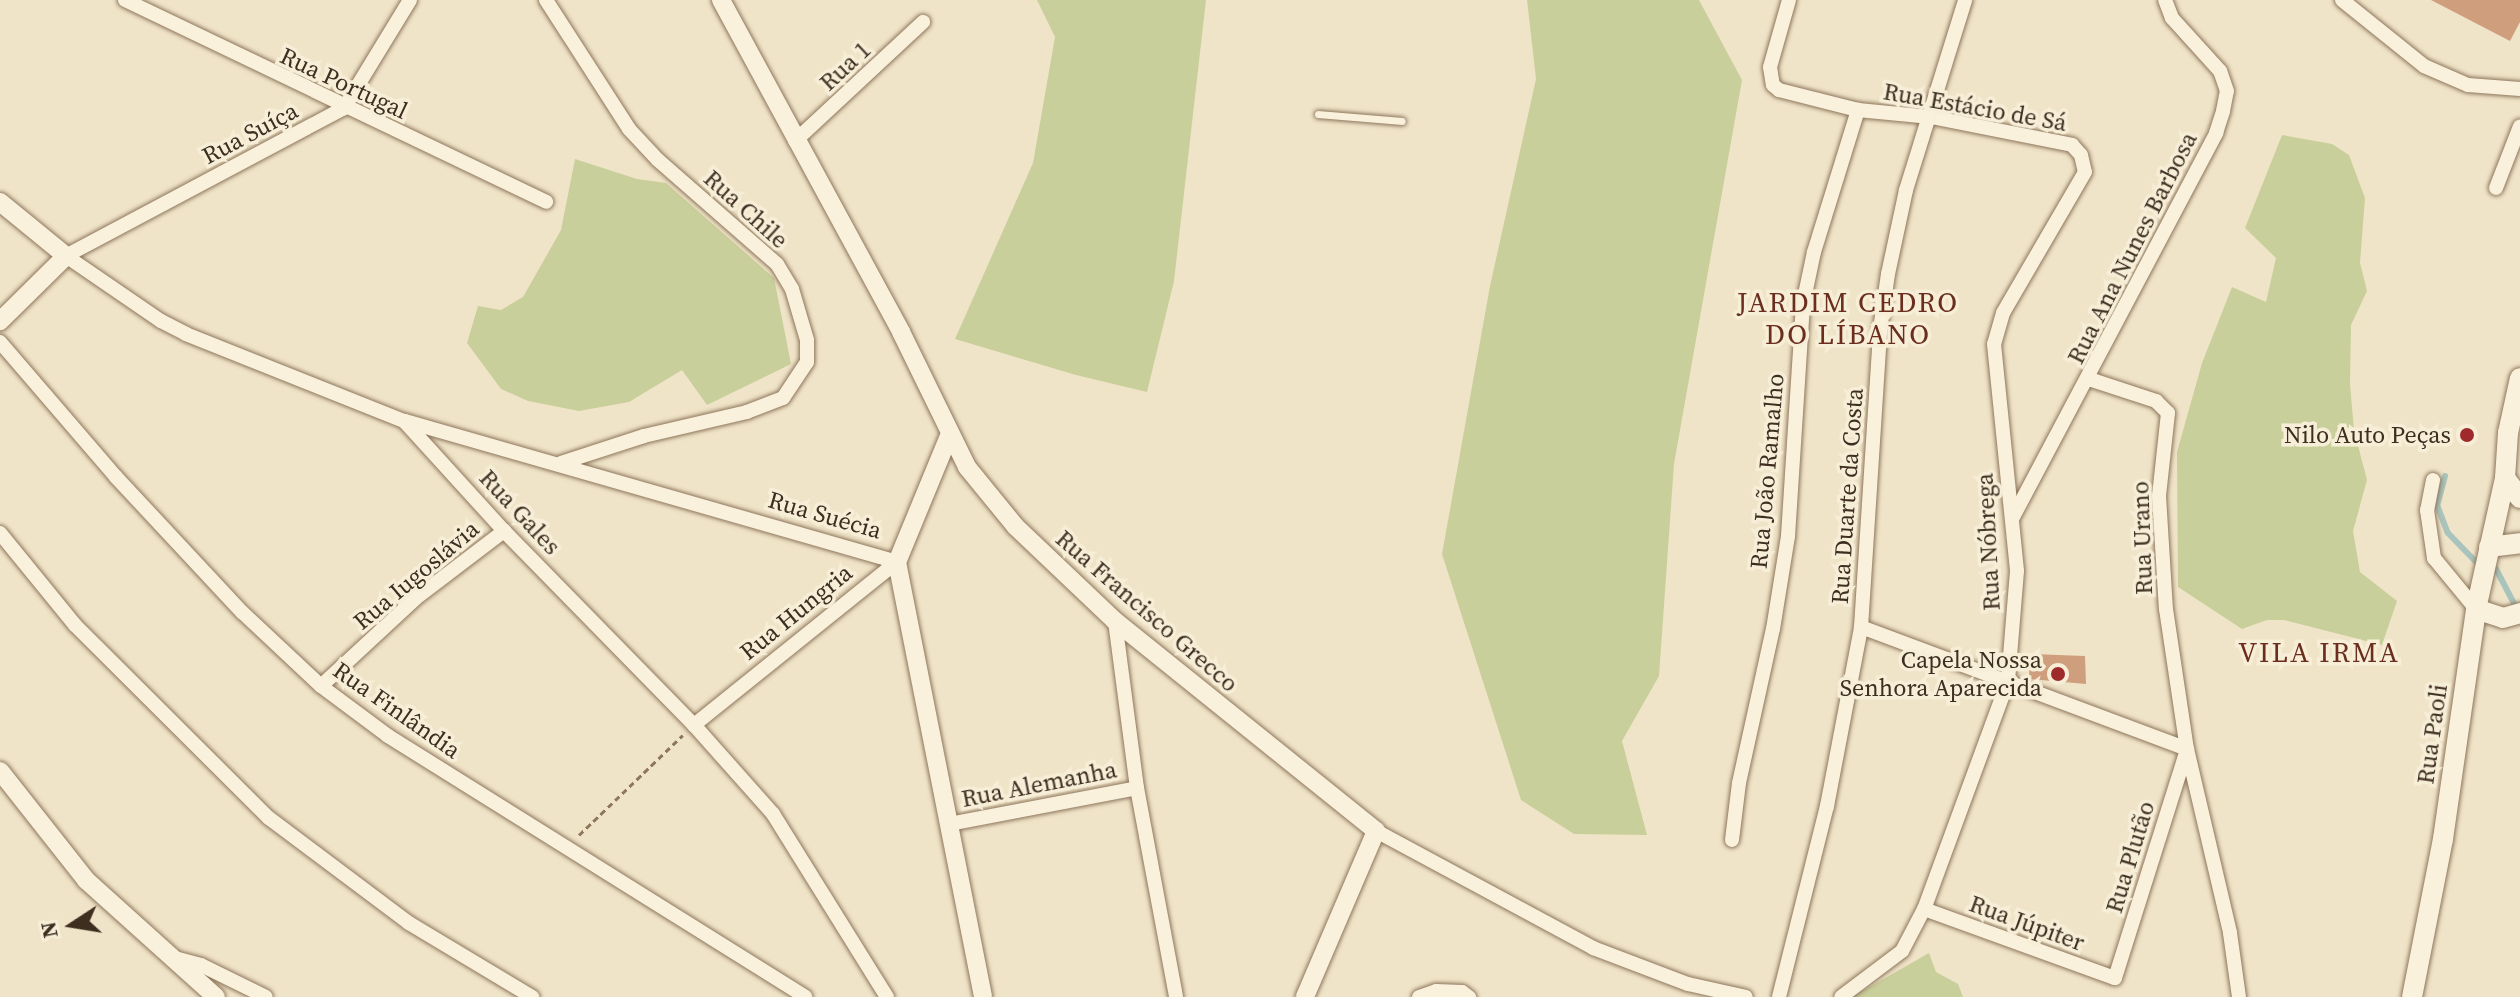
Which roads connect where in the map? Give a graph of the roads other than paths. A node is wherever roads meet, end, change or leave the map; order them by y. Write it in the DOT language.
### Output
graph roads {
  1 [pos="125,0"];
  2 [pos="410,0"];
  3 [pos="546,0"];
  4 [pos="1789,0"];
  5 [pos="1965,0"];
  6 [pos="2165,0"];
  7 [pos="2342,0"];
  8 [pos="724,1"];
  9 [pos="923,22"];
  10 [pos="2520,89"];
  11 [pos="344,108"];
  12 [pos="1858,110"];
  13 [pos="1318,114"];
  14 [pos="1931,117"];
  15 [pos="1402,121"];
  16 [pos="2520,126"];
  17 [pos="795,141"];
  18 [pos="2081,155"];
  19 [pos="2496,188"];
  20 [pos="0,202"];
  21 [pos="546,202"];
  22 [pos="66,256"];
  23 [pos="0,321"];
  24 [pos="0,342"];
  25 [pos="2520,378"];
  26 [pos="2089,379"];
  27 [pos="404,421"];
  28 [pos="949,436"];
  29 [pos="561,463"];
  30 [pos="2505,478"];
  31 [pos="2433,480"];
  32 [pos="2520,498"];
  33 [pos="2012,520"];
  34 [pos="504,531"];
  35 [pos="0,533"];
  36 [pos="2520,543"];
  37 [pos="2489,547"];
  38 [pos="897,562"];
  39 [pos="2476,609"];
  40 [pos="2512,616"];
  41 [pos="1115,621"];
  42 [pos="1861,627"];
  43 [pos="2008,681"];
  44 [pos="321,686"];
  45 [pos="694,725"];
  46 [pos="2187,749"];
  47 [pos="0,771"];
  48 [pos="1137,788"];
  49 [pos="949,824"];
  50 [pos="1376,831"];
  51 [pos="1732,840"];
  52 [pos="1924,909"];
  53 [pos="167,956"];
  54 [pos="2115,978"];
  55 [pos="216,997"];
  56 [pos="266,997"];
  57 [pos="532,997"];
  58 [pos="805,997"];
  59 [pos="887,997"];
  60 [pos="983,997"];
  61 [pos="1176,997"];
  62 [pos="1305,997"];
  63 [pos="1419,997"];
  64 [pos="1469,997"];
  65 [pos="1746,997"];
  66 [pos="1779,997"];
  67 [pos="1841,997"];
  68 [pos="2239,997"];
  69 [pos="2412,997"];
  1 -- 11 [label="street, Rua Portugal"];
  2 -- 11 [label="street"];
  3 -- 29 [label="street, Rua Chile"];
  4 -- 12 [label="street, Rua Estácio de Sá"];
  5 -- 14 [label="street, Rua Duarte da Costa"];
  6 -- 26 [label="street, Rua Ana Nunes Barbosa"];
  7 -- 10 [label="street"];
  8 -- 17 [label="street, Rua Francisco Grecco"];
  9 -- 17 [label="street, Rua 1"];
  11 -- 21 [label="street, Rua Portugal"];
  11 -- 22 [label="street, Rua Suíça"];
  12 -- 14 [label="street, Rua Estácio de Sá"];
  12 -- 51 [label="street, Rua João Ramalho"];
  13 -- 15 [label="lane"];
  14 -- 18 [label="street, Rua Estácio de Sá"];
  14 -- 42 [label="street, Rua Duarte da Costa"];
  16 -- 19 [label="street"];
  17 -- 28 [label="street, Rua Francisco Grecco"];
  18 -- 33 [label="street, Rua Nóbrega"];
  20 -- 22 [label="street, Rua Gales"];
  22 -- 23 [label="street"];
  22 -- 27 [label="street, Rua Gales"];
  24 -- 44 [label="street, Rua Finlândia"];
  25 -- 30 [label="main road, Rua Paoli"];
  26 -- 33 [label="street, Rua Ana Nunes Barbosa"];
  26 -- 46 [label="street, Rua Urano"];
  27 -- 29 [label="street, Rua Suécia"];
  27 -- 34 [label="street, Rua Gales"];
  28 -- 38 [label="street, Rua Hungria"];
  28 -- 41 [label="street, Rua Francisco Grecco"];
  29 -- 38 [label="street, Rua Suécia"];
  30 -- 32 [label="main road"];
  30 -- 37 [label="main road, Rua Paoli"];
  31 -- 39 [label="street"];
  33 -- 43 [label="street, Rua Nóbrega"];
  34 -- 44 [label="street, Rua Iugoslávia"];
  34 -- 45 [label="street, Rua Gales"];
  35 -- 57 [label="street"];
  36 -- 37 [label="main road"];
  37 -- 39 [label="main road, Rua Paoli"];
  38 -- 45 [label="street, Rua Hungria"];
  38 -- 49 [label="street, Rua Suécia"];
  39 -- 40 [label="main road"];
  39 -- 69 [label="main road, Rua Paoli"];
  41 -- 48 [label="street"];
  41 -- 50 [label="street, Rua Francisco Grecco"];
  42 -- 43 [label="street"];
  42 -- 66 [label="street, Rua Duarte da Costa"];
  43 -- 46 [label="street"];
  43 -- 52 [label="street, Rua Nóbrega"];
  44 -- 58 [label="street, Rua Finlândia"];
  45 -- 59 [label="street, Rua Gales"];
  46 -- 54 [label="street, Rua Plutão"];
  46 -- 68 [label="street, Rua Urano"];
  47 -- 53 [label="street"];
  48 -- 49 [label="street, Rua Alemanha"];
  48 -- 61 [label="street"];
  49 -- 60 [label="street, Rua Suécia"];
  50 -- 62 [label="street"];
  50 -- 65 [label="street, Rua Francisco Grecco"];
  52 -- 54 [label="street, Rua Júpiter"];
  52 -- 67 [label="street, Rua Nóbrega"];
  53 -- 55 [label="street"];
  53 -- 56 [label="street"];
  63 -- 64 [label="street"];
}
